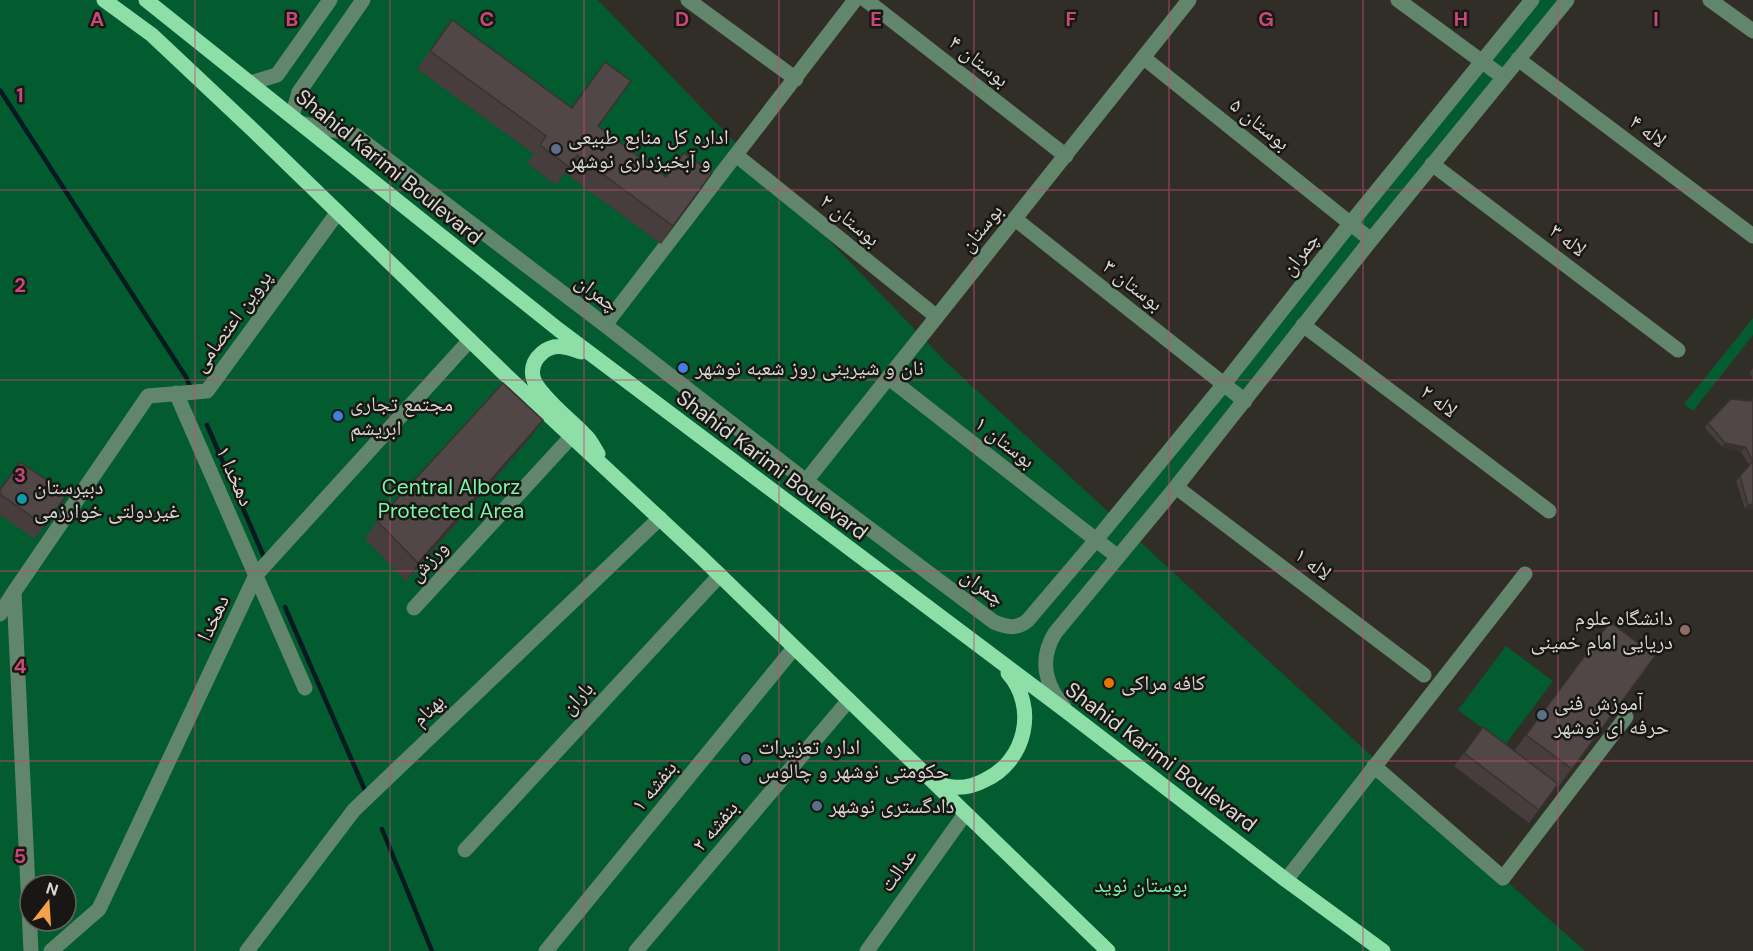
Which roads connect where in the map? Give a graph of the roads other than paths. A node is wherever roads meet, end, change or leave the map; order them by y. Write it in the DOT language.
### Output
graph roads {
  1 [pos="104,0"];
  2 [pos="146,0"];
  3 [pos="330,0"];
  4 [pos="688,0"];
  5 [pos="855,0"];
  6 [pos="866,0"];
  7 [pos="1189,0"];
  8 [pos="1398,0"];
  9 [pos="1532,0"];
  10 [pos="1567,0"];
  11 [pos="1710,0"];
  12 [pos="359,1"];
  13 [pos="1753,31"];
  14 [pos="1144,58"];
  15 [pos="1518,59"];
  16 [pos="1482,62"];
  17 [pos="1503,77"];
  18 [pos="796,79"];
  19 [pos="250,83"];
  20 [pos="296,120"];
  21 [pos="736,155"];
  22 [pos="1066,156"];
  23 [pos="1432,164"];
  24 [pos="338,212"];
  25 [pos="1015,219"];
  26 [pos="1350,224"];
  27 [pos="1753,236"];
  28 [pos="1371,240"];
  29 [pos="937,317"];
  30 [pos="605,325"];
  31 [pos="1303,325"];
  32 [pos="471,340"];
  33 [pos="1678,350"];
  34 [pos="595,357"];
  35 [pos="889,378"];
  36 [pos="1224,384"];
  37 [pos="176,393"];
  38 [pos="1245,401"];
  39 [pos="572,437"];
  40 [pos="604,465"];
  41 [pos="806,481"];
  42 [pos="1176,487"];
  43 [pos="1549,511"];
  44 [pos="660,518"];
  45 [pos="1096,540"];
  46 [pos="1118,557"];
  47 [pos="1525,574"];
  48 [pos="256,575"];
  49 [pos="720,575"];
  50 [pos="14,592"];
  51 [pos="414,608"];
  52 [pos="0,614"];
  53 [pos="794,648"];
  54 [pos="996,659"];
  55 [pos="1424,675"];
  56 [pos="305,688"];
  57 [pos="849,700"];
  58 [pos="1070,714"];
  59 [pos="1626,717"];
  60 [pos="1374,766"];
  61 [pos="932,781"];
  62 [pos="965,814"];
  63 [pos="465,850"];
  64 [pos="1286,880"];
  65 [pos="31,951"];
  66 [pos="51,951"];
  67 [pos="247,951"];
  68 [pos="546,951"];
  69 [pos="636,951"];
  70 [pos="867,951"];
  71 [pos="1108,951"];
  72 [pos="1383,951"];
  1 -- 24 [label="main road"];
  2 -- 19 [label="main road, Shahid Karimi Boulevard"];
  3 -- 19 [label="street"];
  4 -- 18 [label="street"];
  5 -- 18 [label="street"];
  6 -- 22 [label="street, بوستان ۴"];
  7 -- 14 [label="street, بوستان"];
  8 -- 16 [label="street"];
  9 -- 16 [label="street, چمران"];
  10 -- 15 [label="street"];
  11 -- 13 [label="street"];
  12 -- 20 [label="street"];
  14 -- 22 [label="street, بوستان"];
  14 -- 26 [label="street, بوستان ۵"];
  15 -- 17 [label="street"];
  15 -- 27 [label="street, لاله ۴"];
  16 -- 17 [label="street"];
  16 -- 26 [label="street, چمران"];
  17 -- 23 [label="street"];
  18 -- 21 [label="street"];
  19 -- 20 [label="main road, Shahid Karimi Boulevard"];
  20 -- 30 [label="street, چمران"];
  20 -- 34 [label="main road, Shahid Karimi Boulevard"];
  21 -- 29 [label="street, بوستان ۲"];
  21 -- 30 [label="street"];
  22 -- 25 [label="street, بوستان"];
  23 -- 28 [label="street"];
  23 -- 33 [label="street, لاله ۳"];
  24 -- 32 [label="main road"];
  24 -- 37 [label="street, پروین اعتصامی"];
  25 -- 29 [label="street, بوستان"];
  25 -- 36 [label="street, بوستان ۳"];
  26 -- 28 [label="street, بوستان ۵"];
  26 -- 36 [label="street, چمران"];
  28 -- 31 [label="street"];
  29 -- 35 [label="street, بوستان"];
  30 -- 41 [label="street, چمران"];
  31 -- 38 [label="street"];
  31 -- 43 [label="street, لاله ۲"];
  32 -- 39 [label="main road"];
  32 -- 48 [label="street, دهخدا"];
  34 -- 40 [label="main road"];
  34 -- 54 [label="main road, Shahid Karimi Boulevard"];
  35 -- 41 [label="street, بوستان"];
  35 -- 45 [label="street, بوستان ۱"];
  36 -- 38 [label="street, بوستان ۳"];
  36 -- 45 [label="street, چمران"];
  37 -- 48 [label="street, دهخدا ۱"];
  37 -- 50 [label="street, پروین اعتصامی"];
  38 -- 42 [label="street"];
  39 -- 40 [label="main road"];
  39 -- 51 [label="street, ورزش"];
  40 -- 44 [label="main road"];
  41 -- 45 [label="street, چمران"];
  42 -- 46 [label="street"];
  42 -- 55 [label="street, لاله ۱"];
  44 -- 49 [label="main road"];
  44 -- 67 [label="street, بهنام"];
  45 -- 46 [label="street, بوستان ۱"];
  46 -- 58 [label="street"];
  47 -- 60 [label="street"];
  48 -- 56 [label="street, دهخدا ۱"];
  48 -- 66 [label="street, دهخدا"];
  49 -- 53 [label="main road"];
  49 -- 63 [label="street, باران"];
  50 -- 52 [label="street, پروین اعتصامی"];
  50 -- 65 [label="street"];
  53 -- 57 [label="main road"];
  53 -- 68 [label="street, بنفشه ۱"];
  54 -- 58 [label="main road, Shahid Karimi Boulevard"];
  54 -- 61 [label="main road"];
  57 -- 61 [label="main road"];
  57 -- 69 [label="street, بنفشه ۲"];
  58 -- 64 [label="main road, Shahid Karimi Boulevard"];
  59 -- 60 [label="street"];
  60 -- 64 [label="street"];
  61 -- 62 [label="main road"];
  62 -- 70 [label="street, عدالت"];
  62 -- 71 [label="main road"];
  64 -- 72 [label="main road, Shahid Karimi Boulevard"];
}
